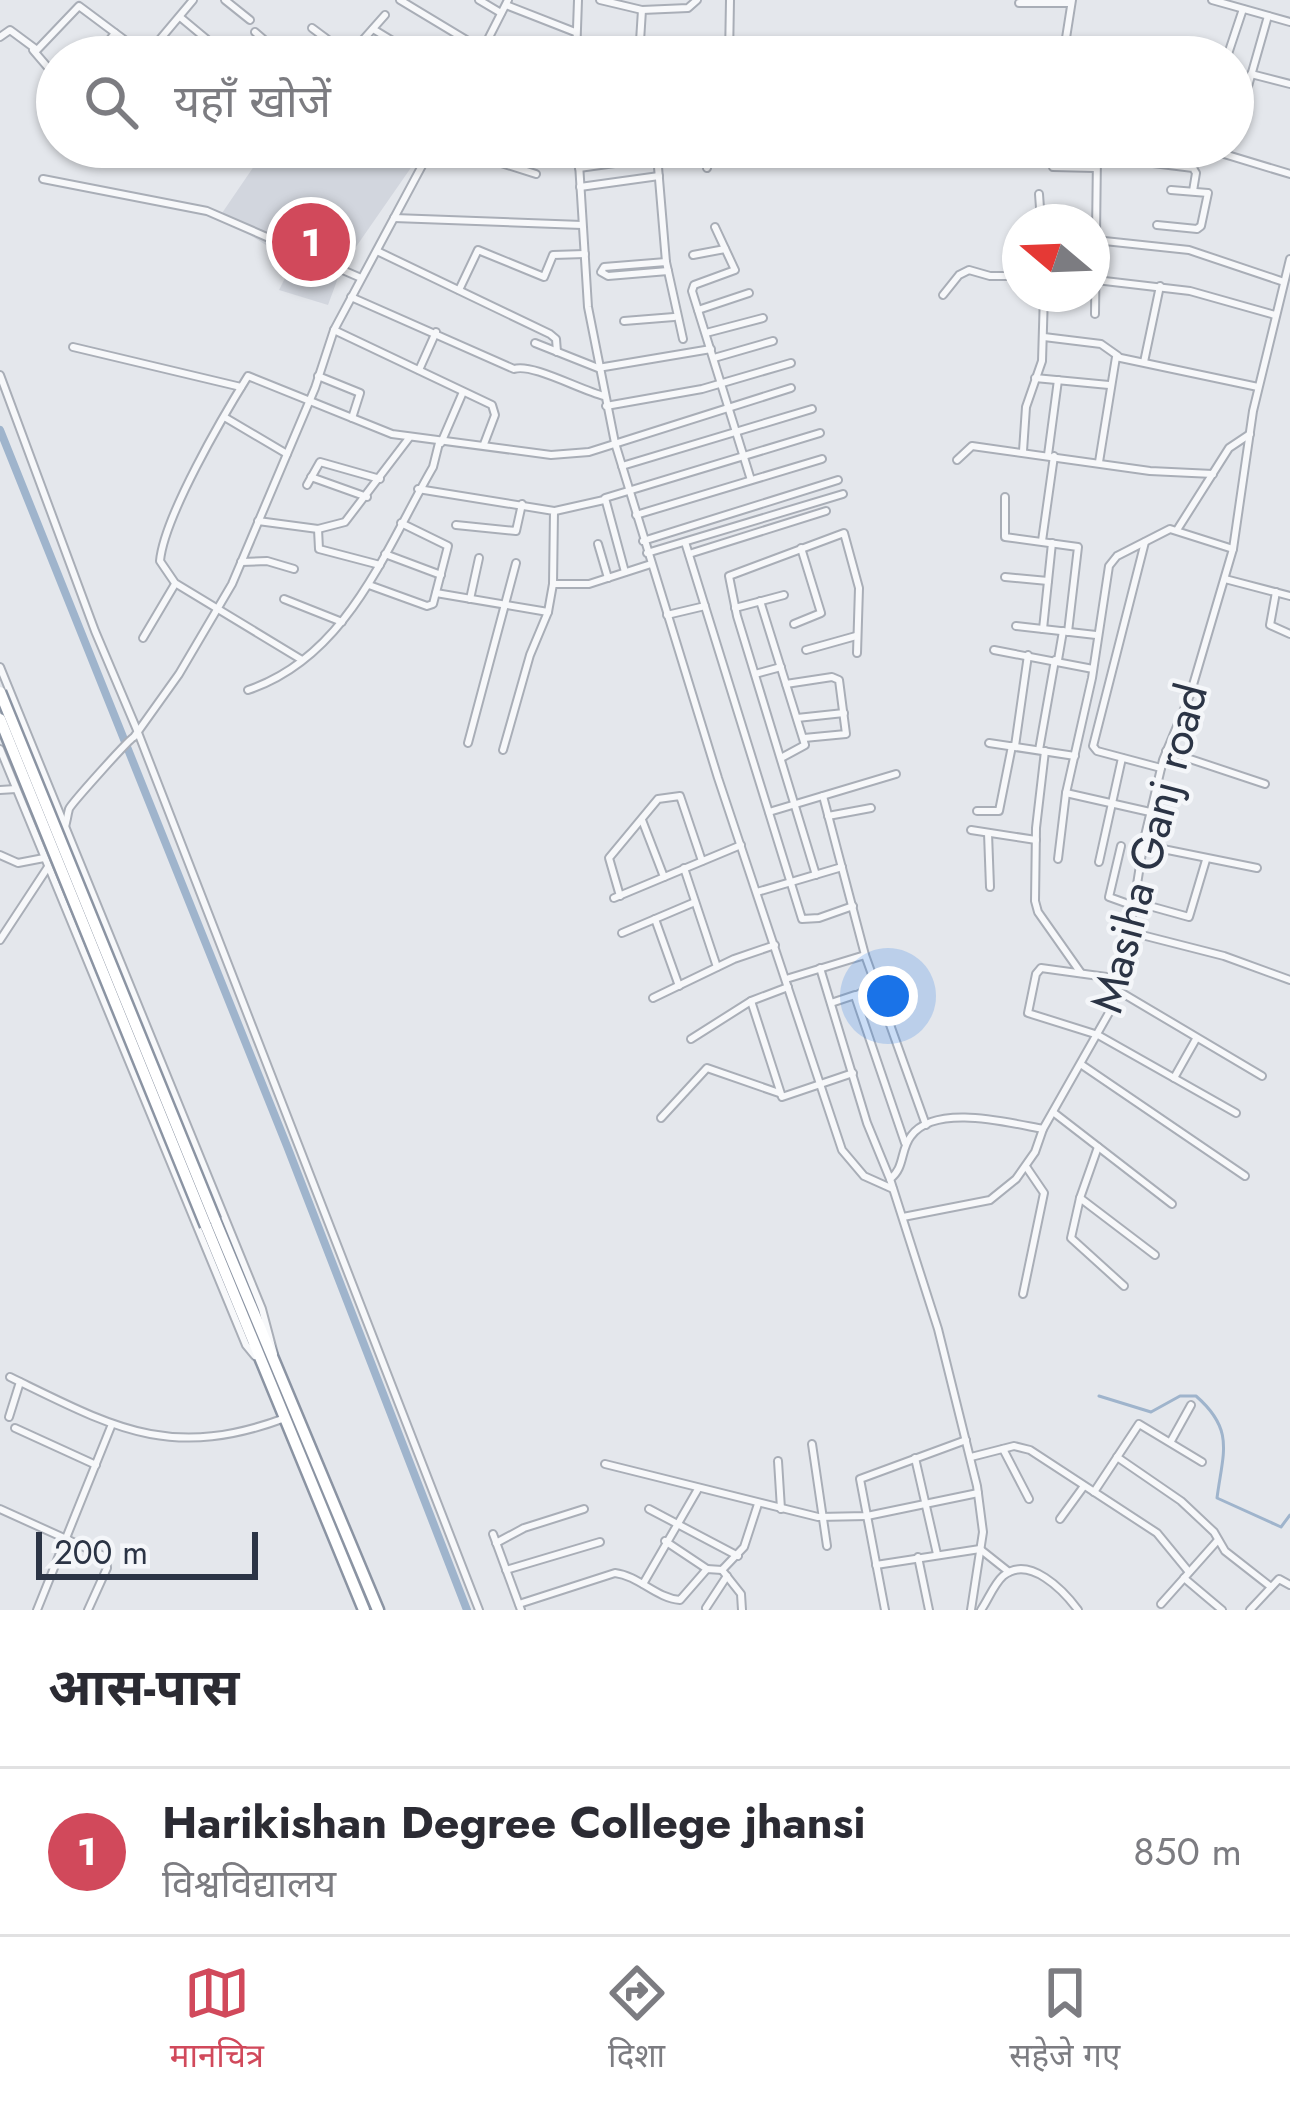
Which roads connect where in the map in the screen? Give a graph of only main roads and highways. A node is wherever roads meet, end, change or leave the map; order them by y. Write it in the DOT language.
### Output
graph roads {
  1 [pos="0,692"];
  2 [pos="0,719"];
  3 [pos="211,1223"];
  4 [pos="270,1365"];
  5 [pos="364,1610"];
  6 [pos="378,1610"];
  1 -- 3 [label="highway, bridge"];
  2 -- 3 [label="highway, bridge"];
  3 -- 4 [label="highway"];
  4 -- 5 [label="highway"];
  4 -- 6 [label="highway"];
}
